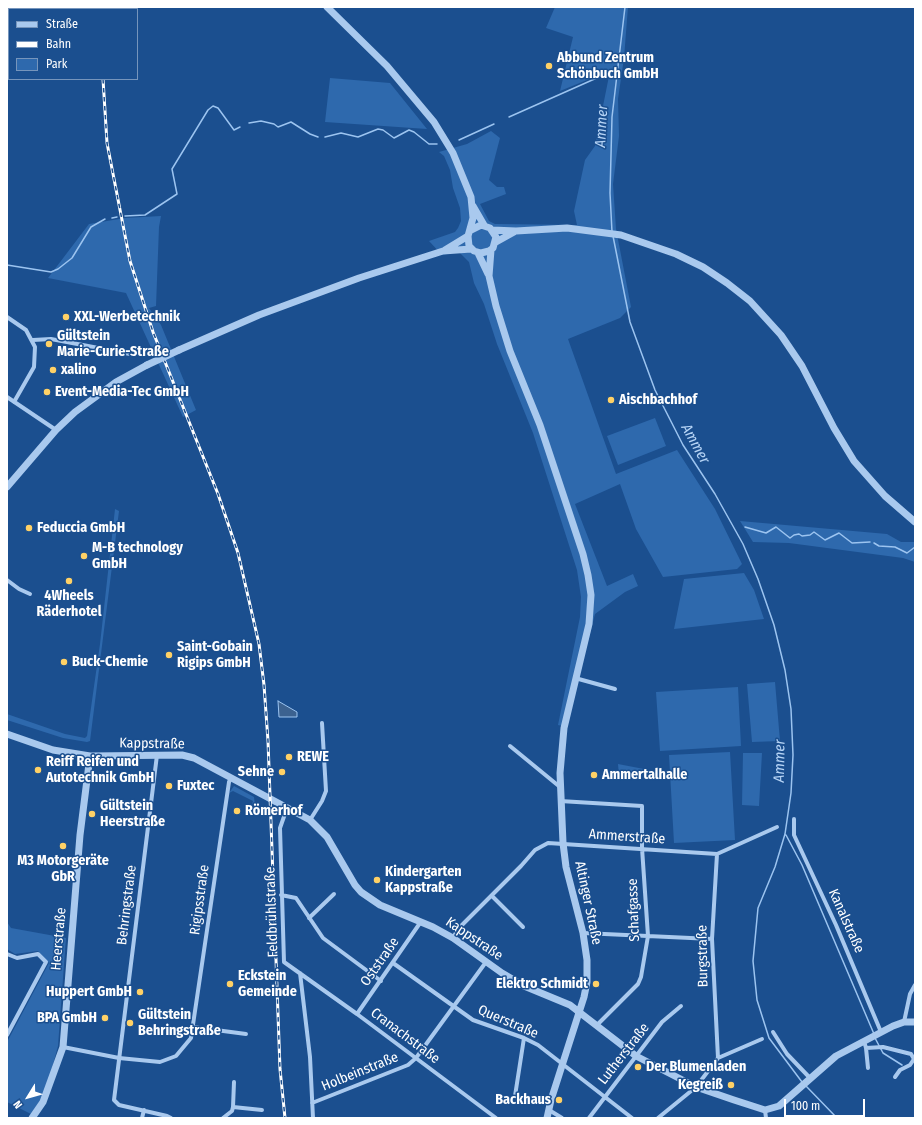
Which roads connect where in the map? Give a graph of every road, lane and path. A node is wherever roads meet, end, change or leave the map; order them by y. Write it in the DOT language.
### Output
graph roads {
  1 [pos="327,7"];
  2 [pos="473,205"];
  3 [pos="484,225"];
  4 [pos="492,230"];
  5 [pos="516,231"];
  6 [pos="469,233"];
  7 [pos="496,242"];
  8 [pos="471,249"];
  9 [pos="491,250"];
  10 [pos="443,251"];
  11 [pos="478,253"];
  12 [pos="489,276"];
  13 [pos="7,317"];
  14 [pos="33,340"];
  15 [pos="130,354"];
  16 [pos="7,398"];
  17 [pos="14,402"];
  18 [pos="56,430"];
  19 [pos="7,488"];
  20 [pos="915,522"];
  21 [pos="7,580"];
  22 [pos="30,594"];
  23 [pos="575,678"];
  24 [pos="615,689"];
  25 [pos="322,723"];
  26 [pos="7,734"];
  27 [pos="510,746"];
  28 [pos="157,755"];
  29 [pos="90,756"];
  30 [pos="232,778"];
  31 [pos="560,787"];
  32 [pos="560,802"];
  33 [pos="288,807"];
  34 [pos="794,819"];
  35 [pos="310,820"];
  36 [pos="777,827"];
  37 [pos="563,843"];
  38 [pos="642,848"];
  39 [pos="717,854"];
  40 [pos="334,894"];
  41 [pos="281,895"];
  42 [pos="492,896"];
  43 [pos="309,918"];
  44 [pos="420,923"];
  45 [pos="523,927"];
  46 [pos="583,933"];
  47 [pos="648,936"];
  48 [pos="453,938"];
  49 [pos="712,939"];
  50 [pos="7,954"];
  51 [pos="486,962"];
  52 [pos="393,963"];
  53 [pos="300,973"];
  54 [pos="381,981"];
  55 [pos="915,985"];
  56 [pos="681,1006"];
  57 [pos="454,1007"];
  58 [pos="580,1011"];
  59 [pos="357,1014"];
  60 [pos="904,1022"];
  61 [pos="915,1022"];
  62 [pos="597,1025"];
  63 [pos="193,1027"];
  64 [pos="774,1032"];
  65 [pos="246,1034"];
  66 [pos="7,1035"];
  67 [pos="876,1035"];
  68 [pos="524,1038"];
  69 [pos="762,1039"];
  70 [pos="865,1045"];
  71 [pos="63,1047"];
  72 [pos="636,1056"];
  73 [pos="119,1058"];
  74 [pos="416,1058"];
  75 [pos="718,1058"];
  76 [pos="562,1065"];
  77 [pos="868,1068"];
  78 [pos="895,1077"];
  79 [pos="809,1079"];
  80 [pos="234,1082"];
  81 [pos="696,1087"];
  82 [pos="604,1097"];
  83 [pos="551,1100"];
  84 [pos="312,1103"];
  85 [pos="233,1107"];
  86 [pos="144,1110"];
  87 [pos="262,1110"];
  88 [pos="548,1110"];
  89 [pos="765,1110"];
  90 [pos="490,1117"];
  91 [pos="32,1118"];
  92 [pos="142,1118"];
  93 [pos="171,1118"];
  94 [pos="223,1118"];
  95 [pos="313,1118"];
  96 [pos="496,1118"];
  97 [pos="547,1118"];
  98 [pos="562,1118"];
  99 [pos="589,1118"];
  100 [pos="632,1118"];
  101 [pos="658,1118"];
  102 [pos="766,1118"];
  1 -- 2 [label="street"];
  2 -- 3 [label="street"];
  2 -- 6 [label="street"];
  3 -- 4 [label="street"];
  3 -- 6 [label="street"];
  4 -- 5 [label="street"];
  4 -- 7 [label="street"];
  5 -- 7 [label="street"];
  5 -- 20 [label="street"];
  6 -- 8 [label="street"];
  6 -- 10 [label="street"];
  7 -- 9 [label="street"];
  8 -- 10 [label="street"];
  8 -- 11 [label="street"];
  9 -- 11 [label="street"];
  9 -- 12 [label="street"];
  10 -- 18 [label="street, bridge"];
  11 -- 12 [label="street"];
  12 -- 23 [label="street, Altinger Straße"];
  13 -- 14 [label="street"];
  14 -- 15 [label="street"];
  14 -- 17 [label="street"];
  16 -- 17 [label="street"];
  17 -- 18 [label="street"];
  18 -- 19 [label="street"];
  21 -- 22 [label="street"];
  23 -- 24 [label="street"];
  23 -- 31 [label="street, Altinger Straße"];
  25 -- 35 [label="street"];
  26 -- 29 [label="street, Kappstraße"];
  27 -- 31 [label="street"];
  28 -- 29 [label="street, Kappstraße"];
  28 -- 30 [label="street, Kappstraße"];
  28 -- 73 [label="street, Behringstraße"];
  29 -- 71 [label="street, Heerstraße"];
  30 -- 33 [label="street, Kappstraße"];
  30 -- 63 [label="street, Rigipsstraße"];
  31 -- 32 [label="street, Altinger Straße"];
  32 -- 37 [label="street, Altinger Straße"];
  32 -- 38 [label="street, Schafgasse"];
  33 -- 35 [label="street, Kappstraße"];
  33 -- 41 [label="street, Feldbrühlstraße"];
  34 -- 67 [label="street, Kanalstraße"];
  35 -- 44 [label="street, Kappstraße"];
  36 -- 39 [label="street, Ammerstraße"];
  37 -- 38 [label="street, Ammerstraße"];
  37 -- 42 [label="street, Ammerstraße"];
  37 -- 46 [label="street, Altinger Straße"];
  38 -- 39 [label="street, Ammerstraße"];
  38 -- 47 [label="street, Schafgasse"];
  39 -- 49 [label="street, Burgstraße"];
  40 -- 43 [label="street"];
  41 -- 43 [label="street"];
  41 -- 53 [label="street, Feldbrühlstraße"];
  42 -- 45 [label="street"];
  42 -- 48 [label="street, Ammerstraße"];
  43 -- 54 [label="street"];
  44 -- 48 [label="street, Kappstraße"];
  44 -- 52 [label="street, Oststraße"];
  46 -- 47 [label="street"];
  46 -- 58 [label="street, Altinger Straße"];
  47 -- 49 [label="street"];
  47 -- 62 [label="street, Schafgasse"];
  48 -- 51 [label="street, Kappstraße"];
  49 -- 75 [label="street, Burgstraße"];
  50 -- 66 [label="street"];
  51 -- 57 [label="street, Holbeinstraße"];
  51 -- 58 [label="street, Kappstraße"];
  52 -- 54 [label="street, Oststraße"];
  52 -- 57 [label="street, Querstraße"];
  53 -- 59 [label="street, Cranachstraße"];
  53 -- 84 [label="street"];
  54 -- 59 [label="street, Oststraße"];
  55 -- 60 [label="street"];
  56 -- 72 [label="street, Lutherstraße"];
  57 -- 68 [label="street, Querstraße"];
  57 -- 74 [label="street, Holbeinstraße"];
  58 -- 62 [label="street, Kappstraße"];
  58 -- 76 [label="street, Altinger Straße"];
  59 -- 74 [label="street, Cranachstraße"];
  60 -- 61 [label="street"];
  60 -- 67 [label="street"];
  62 -- 72 [label="street, Kappstraße"];
  63 -- 65 [label="street"];
  63 -- 73 [label="street, Rigipsstraße"];
  64 -- 79 [label="street"];
  67 -- 70 [label="street"];
  68 -- 76 [label="street, Querstraße"];
  68 -- 83 [label="street"];
  69 -- 75 [label="street"];
  70 -- 77 [label="street"];
  70 -- 78 [label="street"];
  70 -- 79 [label="street"];
  71 -- 73 [label="street, Rigipsstraße"];
  71 -- 91 [label="street, Heerstraße"];
  72 -- 81 [label="street, Kappstraße"];
  72 -- 82 [label="street, Lutherstraße"];
  73 -- 86 [label="street, Behringstraße"];
  74 -- 84 [label="street, Holbeinstraße"];
  74 -- 90 [label="street, Cranachstraße"];
  75 -- 81 [label="street"];
  76 -- 82 [label="street, Querstraße"];
  76 -- 83 [label="street, Altinger Straße"];
  79 -- 89 [label="street"];
  80 -- 85 [label="street"];
  81 -- 89 [label="street, Kappstraße"];
  81 -- 101 [label="street"];
  82 -- 99 [label="street, Lutherstraße"];
  82 -- 100 [label="street, Querstraße"];
  83 -- 88 [label="street, Altinger Straße"];
  84 -- 95 [label="street"];
  85 -- 87 [label="street"];
  85 -- 94 [label="street"];
  86 -- 92 [label="street"];
  86 -- 93 [label="street"];
  88 -- 97 [label="street, Altinger Straße"];
  88 -- 98 [label="street"];
  89 -- 102 [label="street"];
  90 -- 96 [label="street, Cranachstraße"];
}
